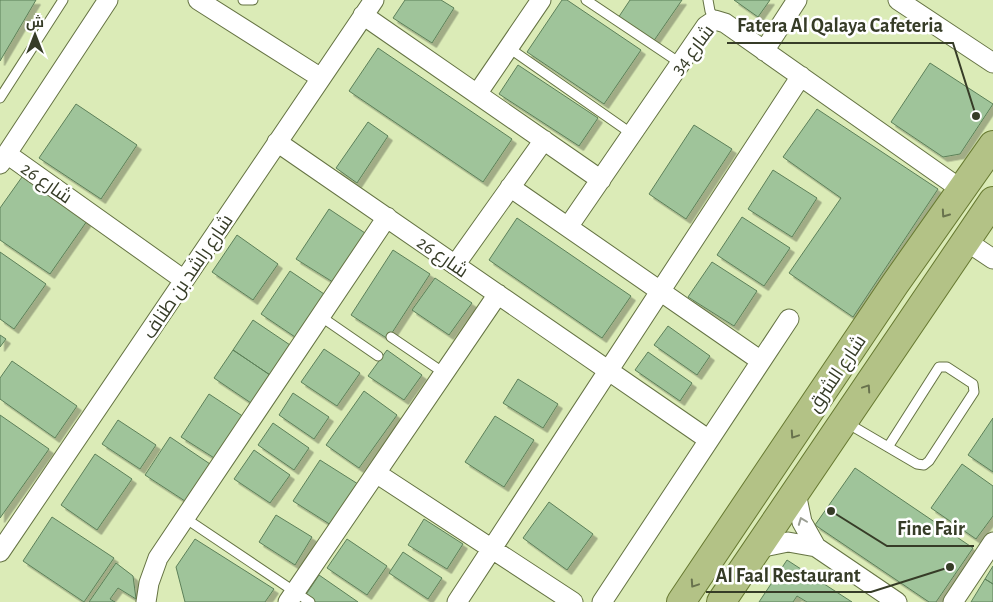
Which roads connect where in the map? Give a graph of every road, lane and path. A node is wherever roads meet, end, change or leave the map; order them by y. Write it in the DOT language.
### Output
graph roads {
  1 [pos="63,0"];
  2 [pos="108,0"];
  3 [pos="198,0"];
  4 [pos="243,0"];
  5 [pos="253,0"];
  6 [pos="541,0"];
  7 [pos="586,0"];
  8 [pos="708,0"];
  9 [pos="797,0"];
  10 [pos="898,0"];
  11 [pos="369,8"];
  12 [pos="715,20"];
  13 [pos="509,48"];
  14 [pos="764,51"];
  15 [pos="680,63"];
  16 [pos="993,63"];
  17 [pos="800,76"];
  18 [pos="321,78"];
  19 [pos="477,94"];
  20 [pos="0,98"];
  21 [pos="632,134"];
  22 [pos="544,140"];
  23 [pos="277,142"];
  24 [pos="993,145"];
  25 [pos="4,159"];
  26 [pos="601,180"];
  27 [pos="510,187"];
  28 [pos="962,190"];
  29 [pos="993,201"];
  30 [pos="386,217"];
  31 [pos="568,228"];
  32 [pos="966,241"];
  33 [pos="993,259"];
  34 [pos="456,265"];
  35 [pos="184,280"];
  36 [pos="660,291"];
  37 [pos="498,294"];
  38 [pos="320,316"];
  39 [pos="789,319"];
  40 [pos="391,337"];
  41 [pos="378,356"];
  42 [pos="761,361"];
  43 [pos="608,370"];
  44 [pos="444,372"];
  45 [pos="844,421"];
  46 [pos="709,440"];
  47 [pos="888,447"];
  48 [pos="376,473"];
  49 [pos="796,493"];
  50 [pos="185,518"];
  51 [pos="993,542"];
  52 [pos="816,547"];
  53 [pos="759,548"];
  54 [pos="492,549"];
  55 [pos="0,552"];
  56 [pos="298,599"];
  57 [pos="146,602"];
  58 [pos="457,602"];
  59 [pos="573,602"];
  60 [pos="602,602"];
  61 [pos="681,602"];
  62 [pos="721,602"];
  63 [pos="897,602"];
  64 [pos="953,602"];
  1 -- 20 [label="lane"];
  2 -- 25 [label="street"];
  3 -- 18 [label="street"];
  4 -- 5 [label="lane"];
  6 -- 13 [label="street"];
  7 -- 15 [label="lane"];
  8 -- 12 [label="lane"];
  9 -- 14 [label="street"];
  10 -- 16 [label="street"];
  11 -- 18 [label="street, شارع راشد بن طناف"];
  11 -- 19 [label="street"];
  12 -- 14 [label="street, شارع 34"];
  12 -- 15 [label="street, شارع 34"];
  13 -- 19 [label="street"];
  13 -- 21 [label="lane"];
  14 -- 17 [label="street, شارع 34"];
  15 -- 21 [label="street, شارع 34"];
  17 -- 28 [label="street, شارع 34"];
  17 -- 36 [label="street"];
  18 -- 23 [label="street, شارع راشد بن طناف"];
  19 -- 22 [label="street"];
  21 -- 26 [label="street, شارع 34"];
  22 -- 26 [label="street"];
  22 -- 27 [label="street"];
  23 -- 30 [label="street, شارع 26"];
  23 -- 35 [label="street, شارع راشد بن طناف"];
  24 -- 28 [label="main road, شارع الشرق"];
  25 -- 35 [label="street, شارع 26"];
  26 -- 31 [label="street, شارع 34"];
  27 -- 31 [label="street"];
  27 -- 34 [label="street"];
  28 -- 61 [label="main road, شارع الشرق, one-way"];
  29 -- 32 [label="main road, شارع الشرق"];
  30 -- 34 [label="street, شارع 26"];
  30 -- 38 [label="street"];
  31 -- 36 [label="street"];
  32 -- 33 [label="street"];
  45 -- 32 [label="main road, شارع الشرق, one-way"];
  34 -- 37 [label="street, شارع 26"];
  35 -- 55 [label="street, شارع راشد بن طناف"];
  36 -- 42 [label="street"];
  36 -- 43 [label="street"];
  37 -- 43 [label="street, شارع 26"];
  37 -- 44 [label="street"];
  38 -- 41 [label="lane"];
  38 -- 50 [label="street"];
  39 -- 42 [label="street"];
  40 -- 44 [label="lane"];
  42 -- 46 [label="street"];
  43 -- 46 [label="street, شارع 26"];
  43 -- 54 [label="street"];
  44 -- 48 [label="street"];
  45 -- 47 [label="lane"];
  45 -- 49 [label="main road, شارع الشرق"];
  46 -- 60 [label="street"];
  47 -- 47 [label="lane"];
  48 -- 54 [label="street"];
  48 -- 56 [label="street"];
  52 -- 49 [label="street, one-way"];
  49 -- 53 [label="main road, شارع الشرق"];
  50 -- 56 [label="lane"];
  50 -- 57 [label="street"];
  51 -- 64 [label="street"];
  52 -- 53 [label="street"];
  52 -- 63 [label="street"];
  53 -- 62 [label="main road, شارع الشرق"];
  54 -- 58 [label="street"];
  54 -- 59 [label="street"];
}
